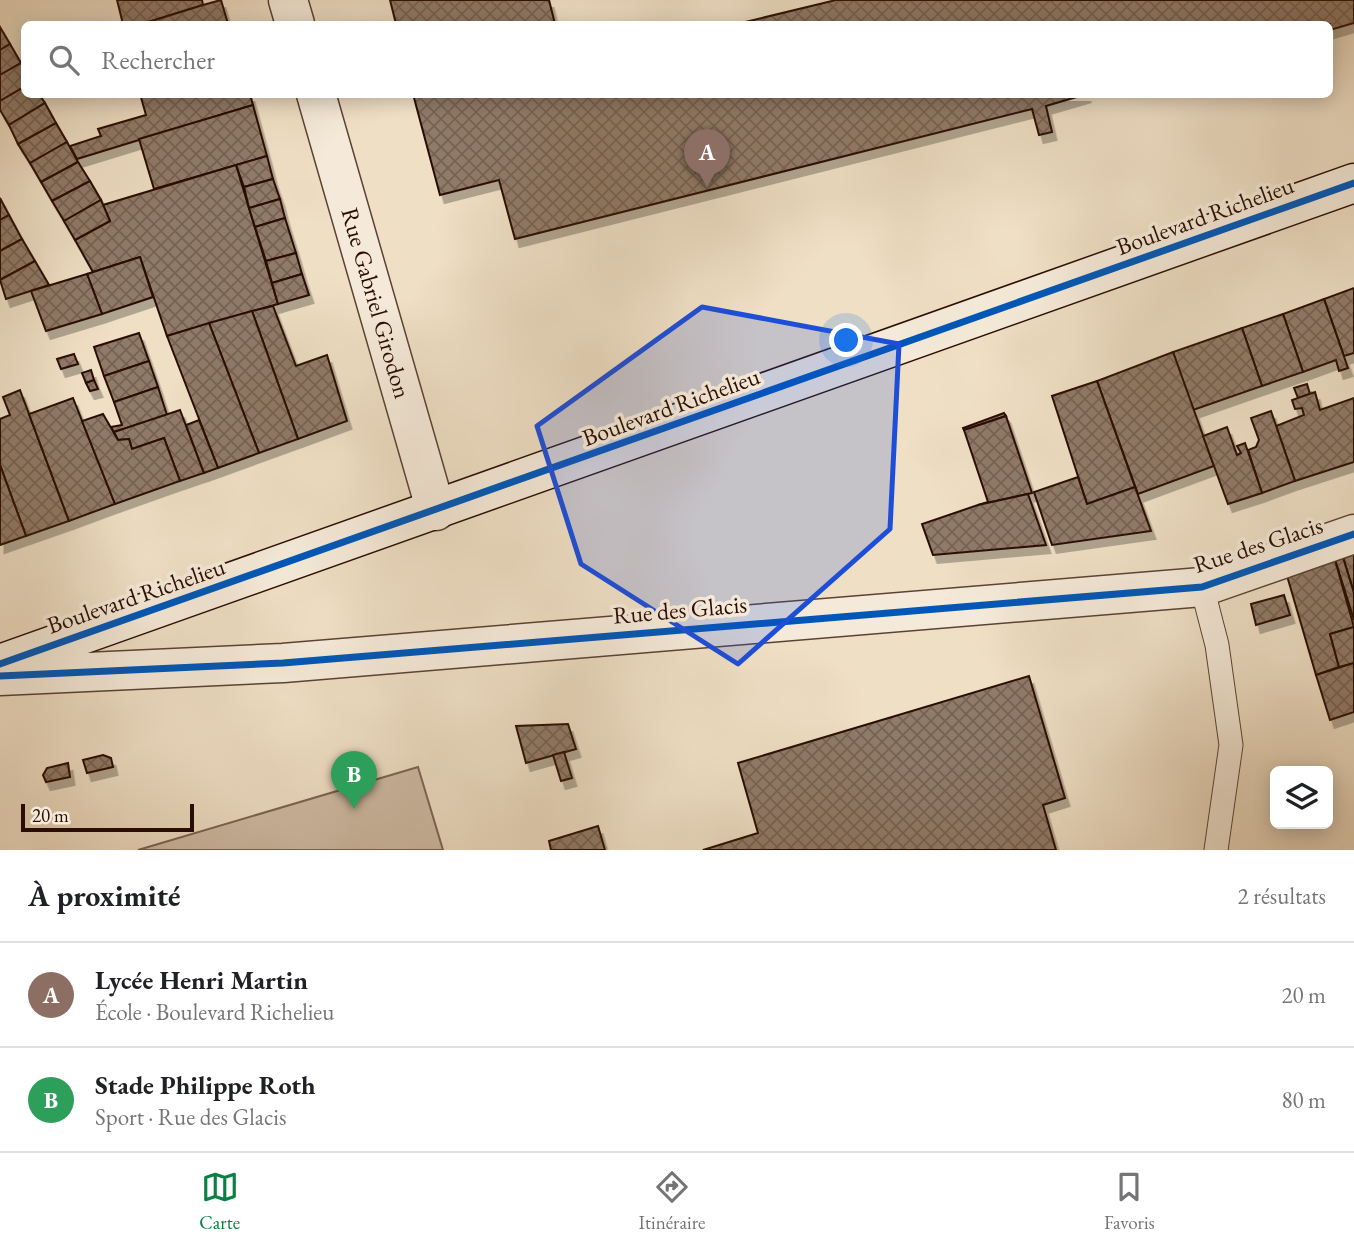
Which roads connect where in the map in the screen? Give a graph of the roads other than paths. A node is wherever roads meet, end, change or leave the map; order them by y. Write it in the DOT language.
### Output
graph roads {
  1 [pos="288,0"];
  2 [pos="294,21"];
  3 [pos="317,98"];
  4 [pos="1354,183"];
  5 [pos="436,511"];
  6 [pos="1354,534"];
  7 [pos="1202,587"];
  8 [pos="0,664"];
  9 [pos="0,676"];
  10 [pos="1216,850"];
  1 -- 2 [label="street"];
  3 -- 5 [label="street, Rue Gabriel Girodon"];
  4 -- 5 [label="street, Boulevard Richelieu"];
  5 -- 8 [label="street, Boulevard Richelieu"];
  6 -- 7 [label="street, Rue des Glacis"];
  7 -- 9 [label="street, Rue des Glacis"];
  7 -- 10 [label="lane"];
}
